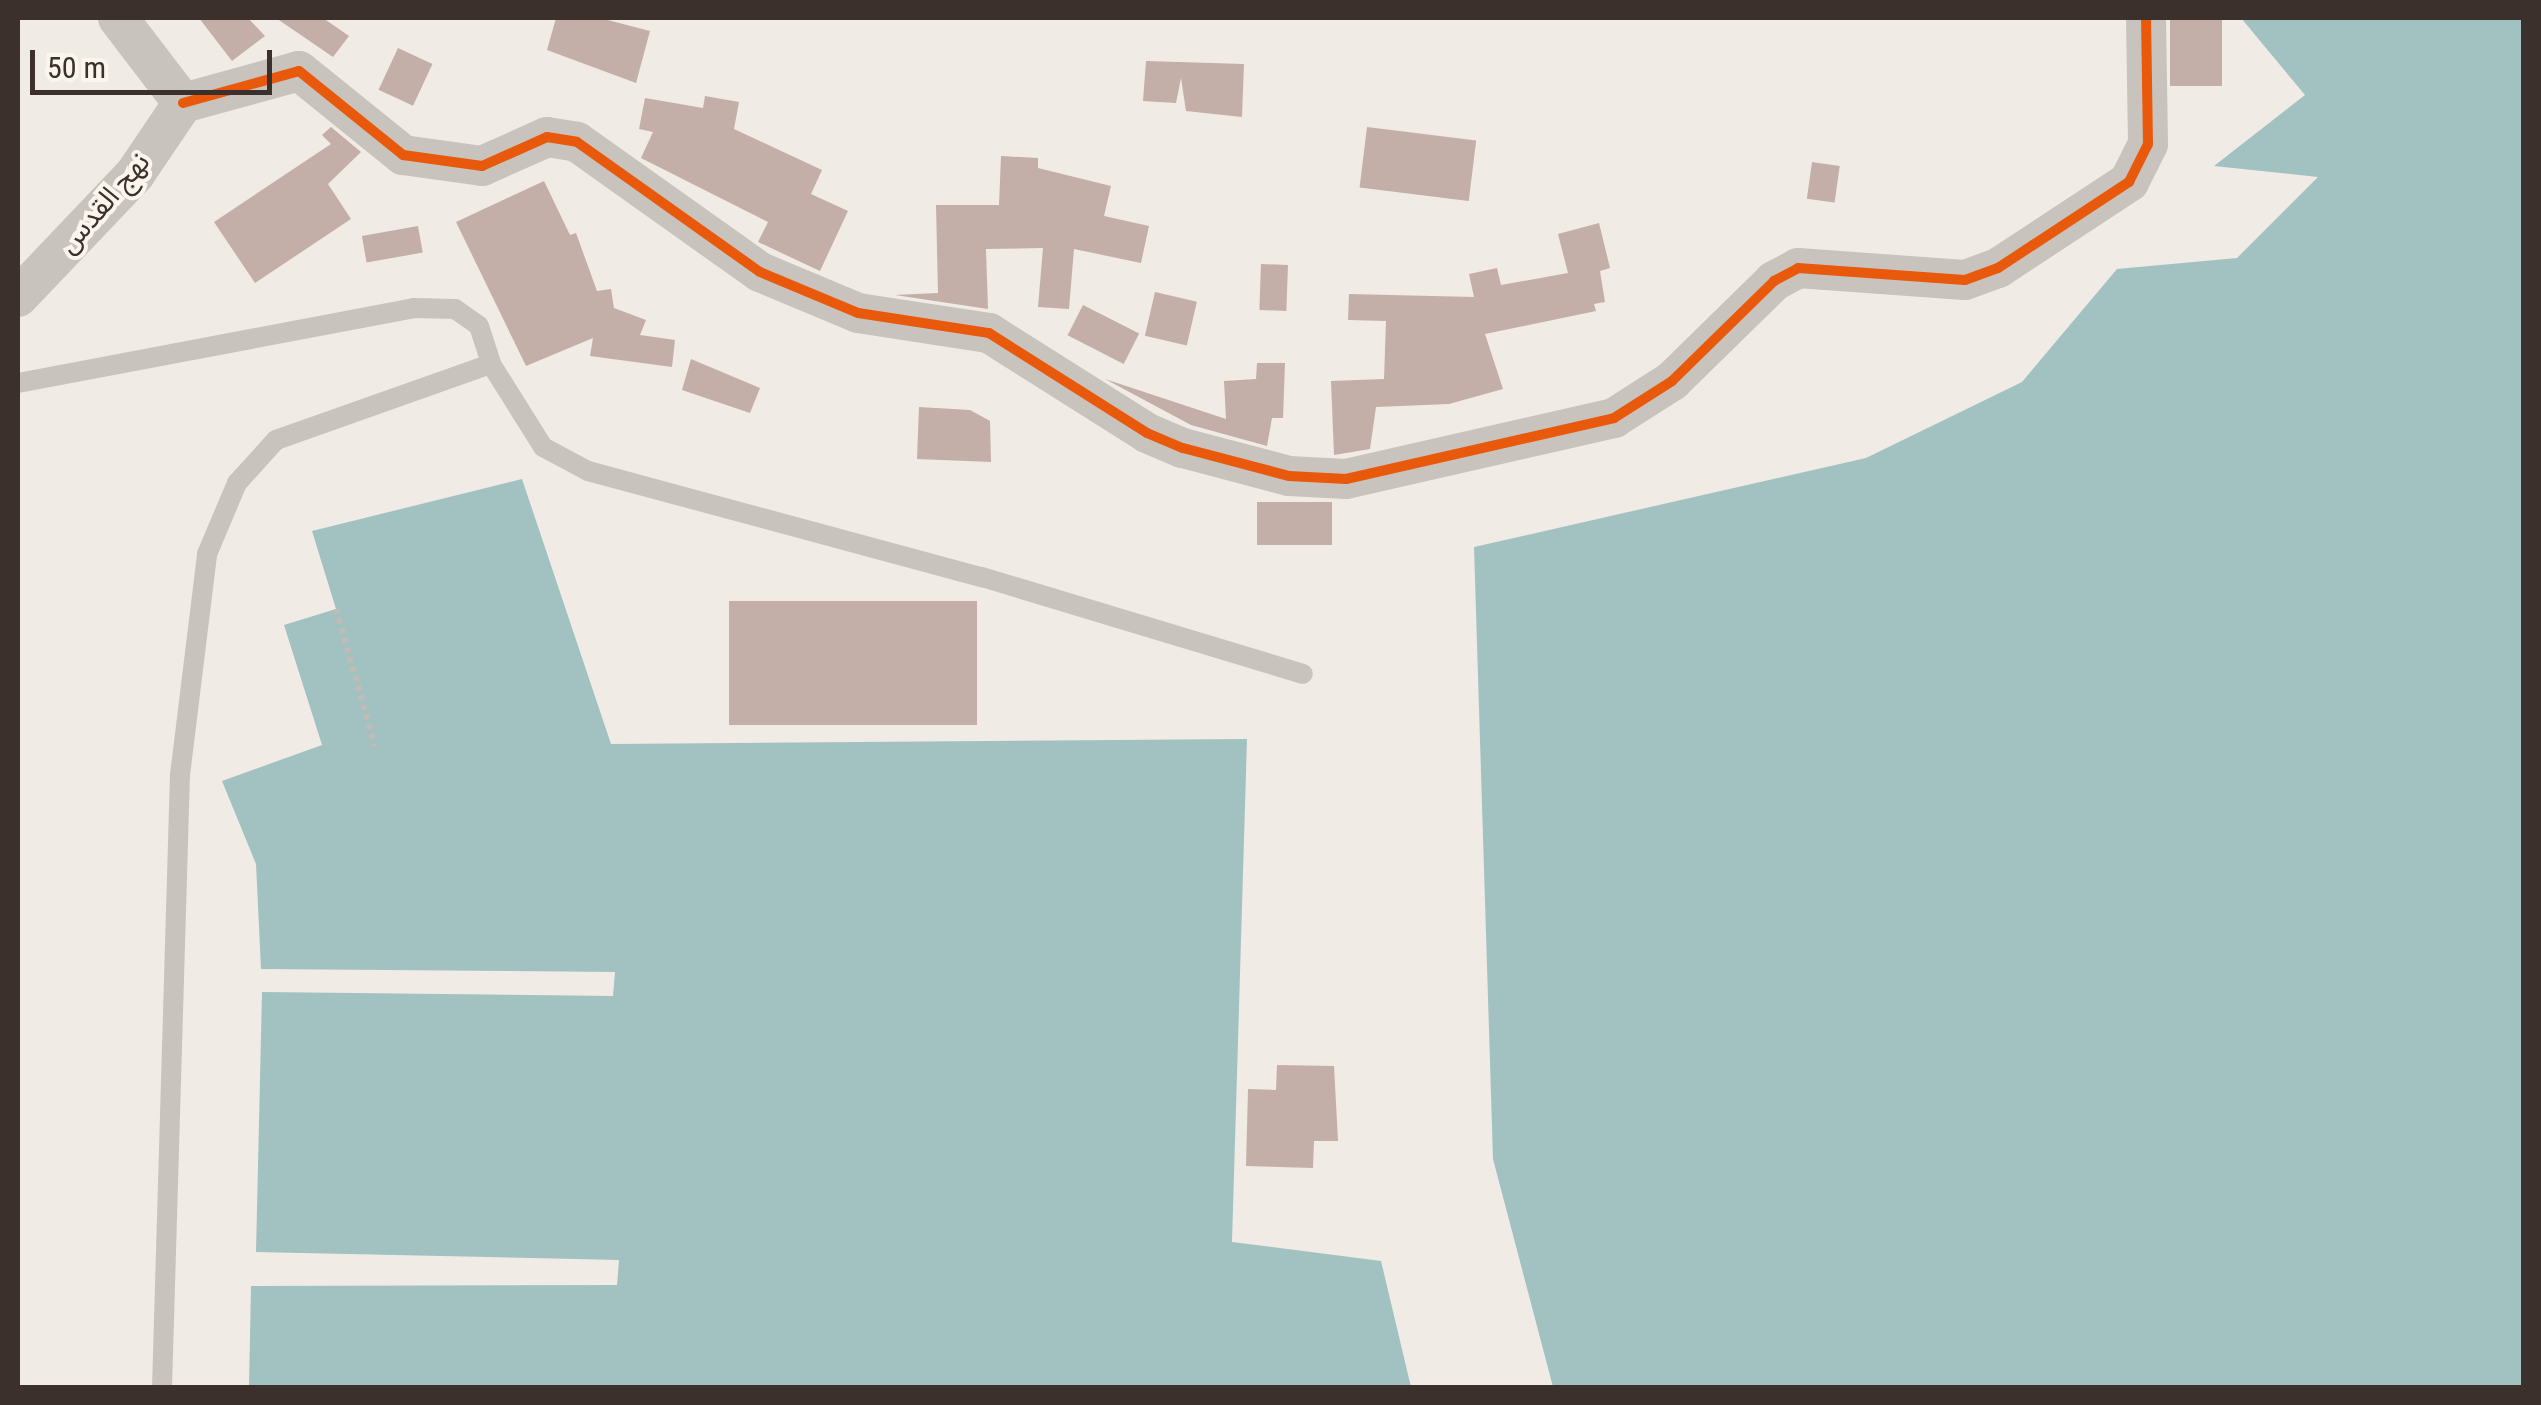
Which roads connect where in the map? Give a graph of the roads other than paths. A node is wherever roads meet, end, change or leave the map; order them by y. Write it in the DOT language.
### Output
graph roads {
  1 [pos="118,18"];
  2 [pos="2146,18"];
  3 [pos="183,103"];
  4 [pos="18,297"];
  5 [pos="491,364"];
  6 [pos="18,383"];
  7 [pos="1303,674"];
  8 [pos="162,1388"];
  1 -- 3 [label="street"];
  2 -- 3 [label="street"];
  3 -- 4 [label="street, نهج القدس"];
  5 -- 6 [label="lane"];
  5 -- 7 [label="lane"];
  5 -- 8 [label="lane"];
}
